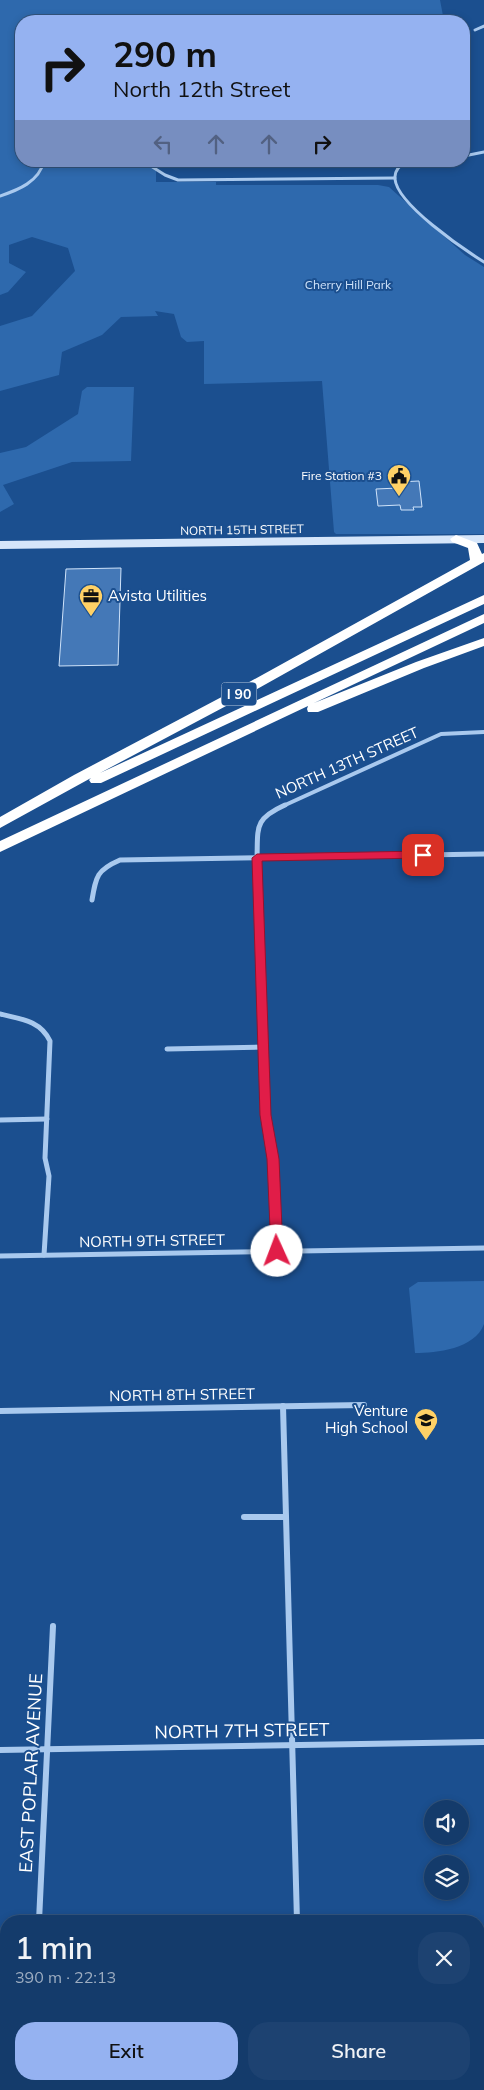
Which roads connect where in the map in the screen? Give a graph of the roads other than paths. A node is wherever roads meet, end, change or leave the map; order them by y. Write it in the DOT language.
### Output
graph roads {
  1 [pos="484,26"];
  2 [pos="475,30"];
  3 [pos="484,152"];
  4 [pos="470,155"];
  5 [pos="44,167"];
  6 [pos="152,167"];
  7 [pos="400,167"];
  8 [pos="395,178"];
  9 [pos="0,196"];
  10 [pos="484,262"];
  11 [pos="456,539"];
  12 [pos="484,539"];
  13 [pos="0,545"];
  14 [pos="480,559"];
  15 [pos="484,598"];
  16 [pos="484,618"];
  17 [pos="484,642"];
  18 [pos="484,732"];
  19 [pos="208,748"];
  20 [pos="0,825"];
  21 [pos="0,847"];
  22 [pos="484,854"];
  23 [pos="257,858"];
  24 [pos="92,900"];
  25 [pos="0,1014"];
  26 [pos="263,1047"];
  27 [pos="166,1049"];
  28 [pos="47,1119"];
  29 [pos="0,1120"];
  30 [pos="484,1248"];
  31 [pos="277,1251"];
  32 [pos="44,1255"];
  33 [pos="0,1256"];
  34 [pos="364,1405"];
  35 [pos="283,1406"];
  36 [pos="0,1411"];
  37 [pos="286,1516"];
  38 [pos="244,1517"];
  39 [pos="53,1626"];
  40 [pos="484,1742"];
  41 [pos="291,1746"];
  42 [pos="48,1749"];
  43 [pos="0,1750"];
  44 [pos="39,1915"];
  45 [pos="297,1915"];
  1 -- 2 [label="street"];
  3 -- 4 [label="street"];
  5 -- 9 [label="street"];
  6 -- 8 [label="street"];
  7 -- 8 [label="street"];
  8 -- 10 [label="street"];
  11 -- 12 [label="main road, NORTH 15TH STREET"];
  11 -- 13 [label="main road, NORTH 15TH STREET"];
  11 -- 14 [label="highway, I 90"];
  14 -- 20 [label="highway, I 90"];
  15 -- 20 [label="highway, I 90"];
  16 -- 19 [label="highway, I 90"];
  17 -- 19 [label="highway"];
  18 -- 23 [label="street, NORTH 13TH STREET"];
  19 -- 21 [label="highway, I 90"];
  22 -- 23 [label="street"];
  23 -- 24 [label="street"];
  23 -- 26 [label="street, NORTH 13TH STREET"];
  25 -- 28 [label="street"];
  26 -- 27 [label="street"];
  26 -- 31 [label="street, NORTH 13TH STREET"];
  28 -- 29 [label="street"];
  28 -- 32 [label="street"];
  30 -- 31 [label="street, NORTH 9TH STREET"];
  31 -- 32 [label="street, NORTH 9TH STREET"];
  32 -- 33 [label="street, NORTH 9TH STREET"];
  34 -- 35 [label="street, NORTH 8TH STREET"];
  35 -- 36 [label="street, NORTH 8TH STREET"];
  35 -- 37 [label="street"];
  37 -- 38 [label="street"];
  37 -- 41 [label="street"];
  39 -- 42 [label="street, EAST POPLAR AVENUE"];
  40 -- 41 [label="street, NORTH 7TH STREET"];
  41 -- 42 [label="street, NORTH 7TH STREET"];
  41 -- 45 [label="street"];
  42 -- 43 [label="street, NORTH 7TH STREET"];
  42 -- 44 [label="street, EAST POPLAR AVENUE"];
}
